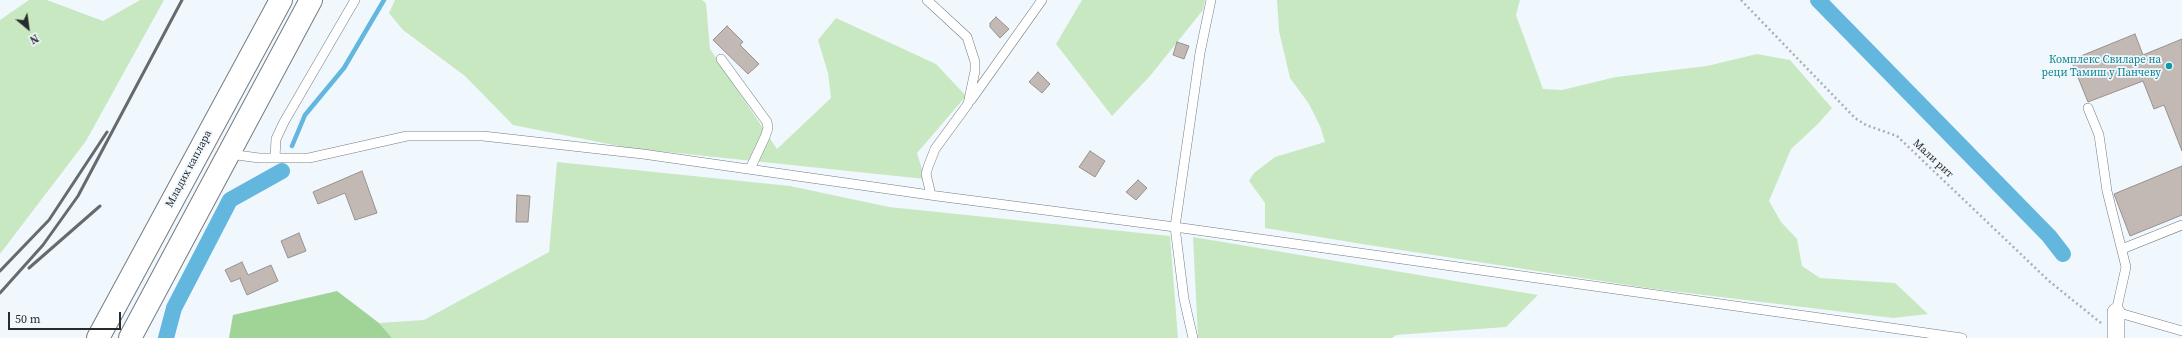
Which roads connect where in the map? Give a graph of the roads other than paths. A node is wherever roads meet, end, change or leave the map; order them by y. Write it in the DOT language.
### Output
graph roads {
  1 [pos="280,0"];
  2 [pos="312,0"];
  3 [pos="354,0"];
  4 [pos="927,0"];
  5 [pos="1042,0"];
  6 [pos="1211,0"];
  7 [pos="722,59"];
  8 [pos="968,104"];
  9 [pos="2088,108"];
  10 [pos="237,155"];
  11 [pos="275,158"];
  12 [pos="750,170"];
  13 [pos="931,195"];
  14 [pos="2182,225"];
  15 [pos="1175,227"];
  16 [pos="2122,249"];
  17 [pos="2116,312"];
  18 [pos="2182,331"];
  19 [pos="2116,334"];
  20 [pos="98,338"];
  21 [pos="130,338"];
  22 [pos="1193,338"];
  23 [pos="1962,338"];
  1 -- 20 [label="highway, Младих каплара"];
  2 -- 21 [label="highway"];
  3 -- 11 [label="lane"];
  4 -- 8 [label="lane"];
  5 -- 8 [label="lane"];
  6 -- 15 [label="lane"];
  7 -- 12 [label="lane"];
  8 -- 13 [label="lane"];
  9 -- 16 [label="lane"];
  10 -- 11 [label="lane"];
  11 -- 12 [label="lane"];
  12 -- 13 [label="lane"];
  13 -- 15 [label="lane"];
  14 -- 16 [label="lane"];
  15 -- 22 [label="lane"];
  15 -- 23 [label="lane"];
  16 -- 17 [label="lane"];
  17 -- 18 [label="lane"];
  17 -- 19 [label="street"];
}
